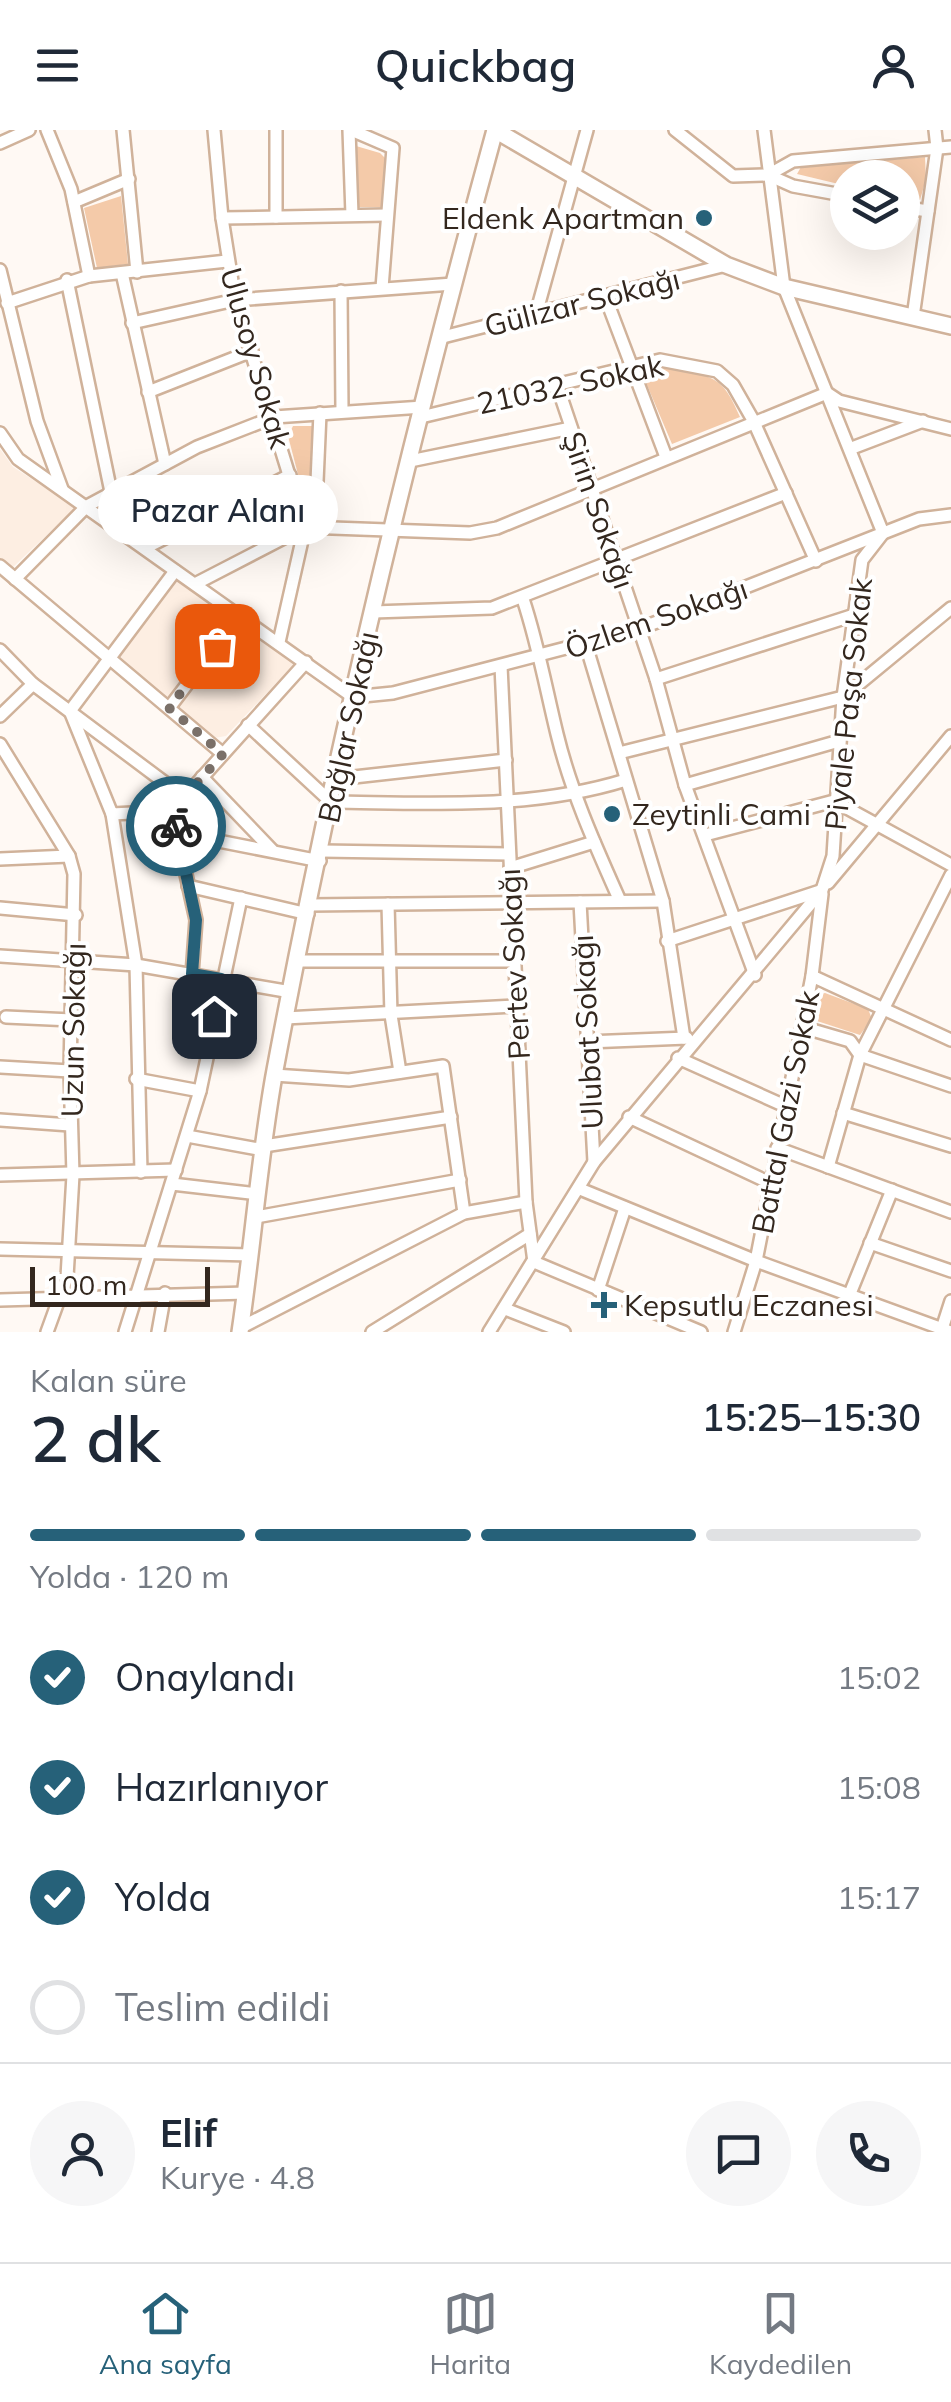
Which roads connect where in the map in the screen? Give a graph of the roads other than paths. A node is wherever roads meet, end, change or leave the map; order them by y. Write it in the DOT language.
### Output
graph roads {
  1 [pos="29,130"];
  2 [pos="47,130"];
  3 [pos="123,130"];
  4 [pos="214,130"];
  5 [pos="276,130"];
  6 [pos="350,130"];
  7 [pos="495,130"];
  8 [pos="587,130"];
  9 [pos="764,130"];
  10 [pos="935,130"];
  11 [pos="682,133"];
  12 [pos="0,143"];
  13 [pos="944,147"];
  14 [pos="768,174"];
  15 [pos="574,177"];
  16 [pos="129,179"];
  17 [pos="830,193"];
  18 [pos="74,202"];
  19 [pos="920,209"];
  20 [pos="928,211"];
  21 [pos="352,214"];
  22 [pos="388,215"];
  23 [pos="276,217"];
  24 [pos="222,218"];
  25 [pos="227,262"];
  26 [pos="726,265"];
  27 [pos="0,271"];
  28 [pos="137,272"];
  29 [pos="122,273"];
  30 [pos="90,276"];
  31 [pos="67,280"];
  32 [pos="453,284"];
  33 [pos="784,287"];
  34 [pos="382,288"];
  35 [pos="341,292"];
  36 [pos="605,296"];
  37 [pos="235,300"];
  38 [pos="8,303"];
  39 [pos="536,314"];
  40 [pos="912,317"];
  41 [pos="132,323"];
  42 [pos="951,326"];
  43 [pos="439,338"];
  44 [pos="252,350"];
  45 [pos="631,366"];
  46 [pos="557,385"];
  47 [pos="148,392"];
  48 [pos="826,392"];
  49 [pos="342,412"];
  50 [pos="422,412"];
  51 [pos="320,414"];
  52 [pos="274,417"];
  53 [pos="753,420"];
  54 [pos="924,421"];
  55 [pos="572,428"];
  56 [pos="951,429"];
  57 [pos="0,433"];
  58 [pos="852,448"];
  59 [pos="666,457"];
  60 [pos="410,461"];
  61 [pos="165,464"];
  62 [pos="290,475"];
  63 [pos="592,488"];
  64 [pos="62,489"];
  65 [pos="110,492"];
  66 [pos="786,493"];
  67 [pos="87,506"];
  68 [pos="951,515"];
  69 [pos="310,527"];
  70 [pos="394,530"];
  71 [pos="883,534"];
  72 [pos="145,548"];
  73 [pos="616,559"];
  74 [pos="816,561"];
  75 [pos="0,566"];
  76 [pos="175,571"];
  77 [pos="15,579"];
  78 [pos="195,584"];
  79 [pos="524,599"];
  80 [pos="951,608"];
  81 [pos="373,612"];
  82 [pos="240,615"];
  83 [pos="854,615"];
  84 [pos="639,629"];
  85 [pos="279,642"];
  86 [pos="586,645"];
  87 [pos="0,650"];
  88 [pos="542,656"];
  89 [pos="110,658"];
  90 [pos="306,662"];
  91 [pos="501,666"];
  92 [pos="656,680"];
  93 [pos="33,684"];
  94 [pos="353,696"];
  95 [pos="843,697"];
  96 [pos="169,708"];
  97 [pos="70,711"];
  98 [pos="0,716"];
  99 [pos="248,726"];
  100 [pos="950,738"];
  101 [pos="674,739"];
  102 [pos="839,741"];
  103 [pos="0,744"];
  104 [pos="619,753"];
  105 [pos="223,754"];
  106 [pos="506,760"];
  107 [pos="202,778"];
  108 [pos="336,779"];
  109 [pos="626,780"];
  110 [pos="685,785"];
  111 [pos="577,795"];
  112 [pos="184,798"];
  113 [pos="834,800"];
  114 [pos="331,802"];
  115 [pos="506,804"];
  116 [pos="172,811"];
  117 [pos="112,814"];
  118 [pos="880,823"];
  119 [pos="178,833"];
  120 [pos="705,835"];
  121 [pos="594,842"];
  122 [pos="273,852"];
  123 [pos="68,856"];
  124 [pos="321,856"];
  125 [pos="1,857"];
  126 [pos="509,861"];
  127 [pos="951,865"];
  128 [pos="951,875"];
  129 [pos="188,886"];
  130 [pos="822,890"];
  131 [pos="241,898"];
  132 [pos="663,901"];
  133 [pos="580,902"];
  134 [pos="620,902"];
  135 [pos="511,903"];
  136 [pos="388,904"];
  137 [pos="0,908"];
  138 [pos="309,910"];
  139 [pos="76,915"];
  140 [pos="736,920"];
  141 [pos="668,941"];
  142 [pos="0,956"];
  143 [pos="298,961"];
  144 [pos="389,962"];
  145 [pos="514,962"];
  146 [pos="74,963"];
  147 [pos="136,965"];
  148 [pos="192,974"];
  149 [pos="755,975"];
  150 [pos="812,976"];
  151 [pos="221,979"];
  152 [pos="291,992"];
  153 [pos="517,1006"];
  154 [pos="886,1010"];
  155 [pos="391,1015"];
  156 [pos="6,1017"];
  157 [pos="286,1018"];
  158 [pos="72,1020"];
  159 [pos="802,1027"];
  160 [pos="690,1038"];
  161 [pos="951,1040"];
  162 [pos="587,1042"];
  163 [pos="860,1055"];
  164 [pos="678,1058"];
  165 [pos="0,1068"];
  166 [pos="70,1072"];
  167 [pos="400,1072"];
  168 [pos="274,1075"];
  169 [pos="136,1079"];
  170 [pos="951,1086"];
  171 [pos="200,1091"];
  172 [pos="785,1106"];
  173 [pos="843,1113"];
  174 [pos="451,1117"];
  175 [pos="628,1117"];
  176 [pos="0,1120"];
  177 [pos="70,1125"];
  178 [pos="187,1136"];
  179 [pos="951,1146"];
  180 [pos="264,1148"];
  181 [pos="777,1148"];
  182 [pos="594,1162"];
  183 [pos="828,1167"];
  184 [pos="176,1170"];
  185 [pos="141,1172"];
  186 [pos="0,1175"];
  187 [pos="73,1176"];
  188 [pos="460,1180"];
  189 [pos="770,1183"];
  190 [pos="172,1184"];
  191 [pos="580,1189"];
  192 [pos="892,1190"];
  193 [pos="258,1194"];
  194 [pos="526,1202"];
  195 [pos="626,1208"];
  196 [pos="951,1212"];
  197 [pos="464,1213"];
  198 [pos="256,1217"];
  199 [pos="530,1234"];
  200 [pos="870,1243"];
  201 [pos="0,1249"];
  202 [pos="151,1251"];
  203 [pos="68,1252"];
  204 [pos="251,1254"];
  205 [pos="756,1261"];
  206 [pos="534,1262"];
  207 [pos="951,1271"];
  208 [pos="598,1290"];
  209 [pos="164,1292"];
  210 [pos="137,1293"];
  211 [pos="246,1293"];
  212 [pos="850,1296"];
  213 [pos="60,1297"];
  214 [pos="0,1300"];
  215 [pos="951,1300"];
  216 [pos="506,1308"];
  217 [pos="240,1330"];
  218 [pos="376,1331"];
  219 [pos="945,1331"];
  220 [pos="48,1332"];
  221 [pos="126,1332"];
  222 [pos="158,1332"];
  223 [pos="488,1332"];
  224 [pos="564,1332"];
  225 [pos="701,1332"];
  226 [pos="734,1332"];
  1 -- 12 [label="street"];
  2 -- 18 [label="street"];
  3 -- 16 [label="street"];
  4 -- 24 [label="street, Ulusoy Sokak"];
  5 -- 23 [label="street"];
  6 -- 21 [label="street"];
  6 -- 22 [label="street"];
  7 -- 15 [label="main road"];
  7 -- 32 [label="main road, Bağlar Sokağı"];
  8 -- 15 [label="street"];
  9 -- 14 [label="street"];
  10 -- 13 [label="street"];
  11 -- 14 [label="street"];
  13 -- 14 [label="street"];
  13 -- 20 [label="street"];
  14 -- 17 [label="street"];
  14 -- 33 [label="street"];
  15 -- 26 [label="main road"];
  15 -- 39 [label="street"];
  16 -- 18 [label="street"];
  16 -- 28 [label="street"];
  18 -- 30 [label="street"];
  19 -- 20 [label="street"];
  20 -- 40 [label="street"];
  21 -- 22 [label="street"];
  21 -- 23 [label="street"];
  22 -- 34 [label="street"];
  23 -- 24 [label="street"];
  24 -- 25 [label="street, Ulusoy Sokak"];
  25 -- 28 [label="street"];
  25 -- 37 [label="street, Ulusoy Sokak"];
  26 -- 33 [label="main road"];
  26 -- 36 [label="street, Gülizar Sokağı"];
  27 -- 38 [label="street"];
  28 -- 29 [label="street"];
  29 -- 30 [label="street"];
  29 -- 41 [label="street"];
  30 -- 31 [label="street"];
  31 -- 38 [label="street"];
  31 -- 65 [label="street"];
  32 -- 34 [label="street"];
  32 -- 43 [label="main road, Bağlar Sokağı"];
  33 -- 40 [label="main road"];
  33 -- 48 [label="street"];
  34 -- 35 [label="street"];
  35 -- 37 [label="street"];
  35 -- 49 [label="street"];
  36 -- 39 [label="street, Gülizar Sokağı"];
  36 -- 45 [label="street"];
  37 -- 41 [label="street"];
  37 -- 44 [label="street, Ulusoy Sokak"];
  38 -- 64 [label="street"];
  39 -- 43 [label="street, Gülizar Sokağı"];
  40 -- 42 [label="main road"];
  41 -- 47 [label="street"];
  43 -- 50 [label="main road, Bağlar Sokağı"];
  44 -- 47 [label="street"];
  44 -- 52 [label="street, Ulusoy Sokak"];
  45 -- 46 [label="street, 21032. Sokak"];
  45 -- 53 [label="street, 21032. Sokak"];
  45 -- 59 [label="street"];
  46 -- 50 [label="street, 21032. Sokak"];
  46 -- 55 [label="street, Şirin Sokağı"];
  47 -- 61 [label="street"];
  48 -- 53 [label="street"];
  48 -- 54 [label="street"];
  48 -- 58 [label="street"];
  49 -- 50 [label="street, 21032. Sokak"];
  49 -- 51 [label="street, 21032. Sokak"];
  50 -- 60 [label="main road, Bağlar Sokağı"];
  51 -- 52 [label="street, 21032. Sokak"];
  51 -- 69 [label="street"];
  52 -- 61 [label="street, 21032. Sokak"];
  52 -- 62 [label="street, Ulusoy Sokak"];
  53 -- 59 [label="street"];
  53 -- 66 [label="street"];
  54 -- 56 [label="street"];
  54 -- 58 [label="street"];
  55 -- 60 [label="street"];
  55 -- 63 [label="street, Şirin Sokağı"];
  57 -- 64 [label="street"];
  58 -- 71 [label="street"];
  59 -- 63 [label="street"];
  60 -- 70 [label="main road, Bağlar Sokağı"];
  61 -- 65 [label="street, 21032. Sokak"];
  62 -- 69 [label="street, Ulusoy Sokak"];
  62 -- 72 [label="street"];
  63 -- 70 [label="street"];
  63 -- 73 [label="street, Şirin Sokağı"];
  64 -- 67 [label="street"];
  65 -- 67 [label="street, 21032. Sokak"];
  66 -- 73 [label="street"];
  66 -- 74 [label="street"];
  67 -- 72 [label="street"];
  67 -- 77 [label="street, 21032. Sokak"];
  68 -- 71 [label="street, Özlem Sokağı"];
  69 -- 70 [label="street"];
  69 -- 78 [label="street"];
  69 -- 85 [label="street, Ulusoy Sokak"];
  70 -- 81 [label="main road, Bağlar Sokağı"];
  71 -- 74 [label="street, Özlem Sokağı"];
  71 -- 83 [label="street, Piyale Paşa Sokak"];
  72 -- 76 [label="street"];
  73 -- 79 [label="street"];
  73 -- 84 [label="street, Şirin Sokağı"];
  74 -- 84 [label="street, Özlem Sokağı"];
  75 -- 77 [label="street"];
  76 -- 78 [label="street"];
  76 -- 89 [label="street"];
  77 -- 89 [label="street"];
  78 -- 82 [label="street"];
  79 -- 81 [label="street"];
  79 -- 88 [label="street"];
  80 -- 95 [label="street"];
  81 -- 94 [label="main road, Bağlar Sokağı"];
  82 -- 85 [label="street"];
  82 -- 96 [label="street"];
  83 -- 92 [label="street"];
  83 -- 95 [label="street, Piyale Paşa Sokak"];
  84 -- 86 [label="street, Özlem Sokağı"];
  84 -- 92 [label="street, Şirin Sokağı"];
  85 -- 90 [label="street"];
  86 -- 88 [label="street, Özlem Sokağı"];
  86 -- 104 [label="street"];
  87 -- 93 [label="street"];
  88 -- 91 [label="street, Özlem Sokağı"];
  88 -- 111 [label="street"];
  89 -- 96 [label="street"];
  89 -- 97 [label="street"];
  90 -- 94 [label="street"];
  90 -- 99 [label="street"];
  91 -- 94 [label="street, Özlem Sokağı"];
  91 -- 106 [label="street, Pertev Sokağı"];
  92 -- 101 [label="street, Şirin Sokağı"];
  93 -- 97 [label="street"];
  93 -- 98 [label="street"];
  94 -- 108 [label="main road, Bağlar Sokağı"];
  95 -- 101 [label="street"];
  95 -- 102 [label="street, Piyale Paşa Sokak"];
  96 -- 105 [label="street"];
  97 -- 112 [label="street"];
  97 -- 117 [label="street"];
  99 -- 105 [label="street"];
  99 -- 114 [label="street"];
  100 -- 118 [label="street"];
  101 -- 104 [label="street"];
  101 -- 110 [label="street, Şirin Sokağı"];
  102 -- 110 [label="street"];
  102 -- 113 [label="street, Piyale Paşa Sokak"];
  103 -- 123 [label="street, Uzun Sokağı"];
  104 -- 109 [label="street"];
  105 -- 107 [label="street"];
  106 -- 108 [label="street"];
  106 -- 115 [label="street, Pertev Sokağı"];
  107 -- 112 [label="street"];
  107 -- 122 [label="street"];
  108 -- 114 [label="main road, Bağlar Sokağı"];
  109 -- 111 [label="street"];
  109 -- 132 [label="street"];
  110 -- 120 [label="street, Şirin Sokağı"];
  111 -- 115 [label="street"];
  111 -- 121 [label="street"];
  112 -- 116 [label="street"];
  113 -- 118 [label="street"];
  113 -- 120 [label="street"];
  113 -- 130 [label="street, Piyale Paşa Sokak"];
  114 -- 115 [label="street"];
  114 -- 124 [label="main road, Bağlar Sokağı"];
  115 -- 126 [label="street, Pertev Sokağı"];
  116 -- 117 [label="street"];
  116 -- 119 [label="street"];
  117 -- 147 [label="street"];
  118 -- 127 [label="street"];
  118 -- 130 [label="street"];
  119 -- 122 [label="street"];
  119 -- 129 [label="street"];
  120 -- 140 [label="street, Şirin Sokağı"];
  121 -- 126 [label="street"];
  121 -- 134 [label="street"];
  122 -- 124 [label="street"];
  123 -- 125 [label="street"];
  123 -- 139 [label="street, Uzun Sokağı"];
  124 -- 126 [label="street"];
  124 -- 138 [label="main road, Bağlar Sokağı"];
  126 -- 135 [label="street, Pertev Sokağı"];
  128 -- 154 [label="street"];
  129 -- 131 [label="street"];
  129 -- 148 [label="street"];
  130 -- 140 [label="street"];
  130 -- 149 [label="street, Piyale Paşa Sokak"];
  130 -- 150 [label="street, Battal Gazi Sokak"];
  131 -- 138 [label="street"];
  131 -- 151 [label="street"];
  132 -- 134 [label="street"];
  132 -- 141 [label="street"];
  133 -- 134 [label="street"];
  133 -- 135 [label="street"];
  133 -- 162 [label="street, Ulubat Sokağı"];
  135 -- 136 [label="street"];
  135 -- 145 [label="street, Pertev Sokağı"];
  136 -- 138 [label="street"];
  136 -- 144 [label="street"];
  137 -- 139 [label="street"];
  138 -- 143 [label="main road, Bağlar Sokağı"];
  139 -- 146 [label="street, Uzun Sokağı"];
  140 -- 141 [label="street"];
  140 -- 149 [label="street, Şirin Sokağı"];
  141 -- 160 [label="street"];
  142 -- 146 [label="street"];
  143 -- 144 [label="street"];
  143 -- 152 [label="main road, Bağlar Sokağı"];
  144 -- 145 [label="street"];
  144 -- 155 [label="street"];
  145 -- 153 [label="street, Pertev Sokağı"];
  146 -- 147 [label="street"];
  146 -- 158 [label="street, Uzun Sokağı"];
  147 -- 148 [label="street"];
  147 -- 169 [label="street"];
  148 -- 151 [label="street"];
  149 -- 160 [label="street, Piyale Paşa Sokak"];
  150 -- 154 [label="street"];
  150 -- 159 [label="street, Battal Gazi Sokak"];
  151 -- 152 [label="street"];
  151 -- 171 [label="street"];
  152 -- 157 [label="main road, Bağlar Sokağı"];
  153 -- 155 [label="street"];
  153 -- 194 [label="street, Pertev Sokağı"];
  154 -- 161 [label="street"];
  154 -- 163 [label="street"];
  155 -- 157 [label="street"];
  155 -- 167 [label="street"];
  156 -- 158 [label="street"];
  157 -- 168 [label="main road, Bağlar Sokağı"];
  158 -- 166 [label="street, Uzun Sokağı"];
  159 -- 163 [label="street"];
  159 -- 172 [label="street, Battal Gazi Sokak"];
  160 -- 162 [label="street"];
  160 -- 164 [label="street, Piyale Paşa Sokak"];
  162 -- 182 [label="street, Ulubat Sokağı"];
  163 -- 170 [label="street"];
  163 -- 173 [label="street"];
  164 -- 172 [label="street"];
  164 -- 175 [label="street, Piyale Paşa Sokak"];
  165 -- 166 [label="street"];
  166 -- 177 [label="street, Uzun Sokağı"];
  167 -- 168 [label="street"];
  167 -- 174 [label="street"];
  168 -- 180 [label="main road, Bağlar Sokağı"];
  169 -- 171 [label="street"];
  169 -- 185 [label="street"];
  171 -- 178 [label="street"];
  172 -- 181 [label="street, Battal Gazi Sokak"];
  173 -- 179 [label="street"];
  173 -- 183 [label="street"];
  174 -- 180 [label="street"];
  174 -- 188 [label="street"];
  175 -- 182 [label="street, Piyale Paşa Sokak"];
  175 -- 189 [label="street"];
  176 -- 177 [label="street"];
  177 -- 187 [label="street, Uzun Sokağı"];
  178 -- 180 [label="street"];
  178 -- 184 [label="street"];
  180 -- 193 [label="main road, Bağlar Sokağı"];
  181 -- 183 [label="street"];
  181 -- 189 [label="street, Battal Gazi Sokak"];
  182 -- 191 [label="street, Piyale Paşa Sokak"];
  183 -- 192 [label="street"];
  184 -- 185 [label="street"];
  184 -- 190 [label="street"];
  185 -- 187 [label="street"];
  186 -- 187 [label="street"];
  187 -- 203 [label="street, Uzun Sokağı"];
  188 -- 197 [label="street"];
  188 -- 198 [label="street"];
  189 -- 205 [label="street, Battal Gazi Sokak"];
  190 -- 193 [label="street"];
  190 -- 202 [label="street"];
  191 -- 195 [label="street"];
  191 -- 206 [label="street, Piyale Paşa Sokak"];
  192 -- 196 [label="street"];
  192 -- 200 [label="street"];
  193 -- 198 [label="main road, Bağlar Sokağı"];
  194 -- 197 [label="street"];
  194 -- 199 [label="street, Pertev Sokağı"];
  195 -- 205 [label="street"];
  195 -- 208 [label="street"];
  197 -- 217 [label="street"];
  198 -- 204 [label="main road, Bağlar Sokağı"];
  199 -- 206 [label="street, Pertev Sokağı"];
  199 -- 218 [label="street"];
  200 -- 207 [label="street"];
  200 -- 212 [label="street"];
  201 -- 203 [label="street"];
  202 -- 203 [label="street"];
  202 -- 204 [label="street"];
  202 -- 210 [label="street"];
  203 -- 213 [label="street, Uzun Sokağı"];
  204 -- 211 [label="main road, Bağlar Sokağı"];
  205 -- 212 [label="street"];
  205 -- 226 [label="street, Battal Gazi Sokak"];
  206 -- 208 [label="street"];
  206 -- 216 [label="street, Piyale Paşa Sokak"];
  208 -- 225 [label="street"];
  209 -- 210 [label="street"];
  209 -- 211 [label="street"];
  209 -- 222 [label="street"];
  210 -- 213 [label="street"];
  210 -- 221 [label="street"];
  211 -- 217 [label="main road, Bağlar Sokağı"];
  212 -- 219 [label="street"];
  213 -- 214 [label="street"];
  213 -- 220 [label="street, Uzun Sokağı"];
  215 -- 219 [label="street"];
  216 -- 223 [label="street, Piyale Paşa Sokak"];
  216 -- 224 [label="street"];
}
